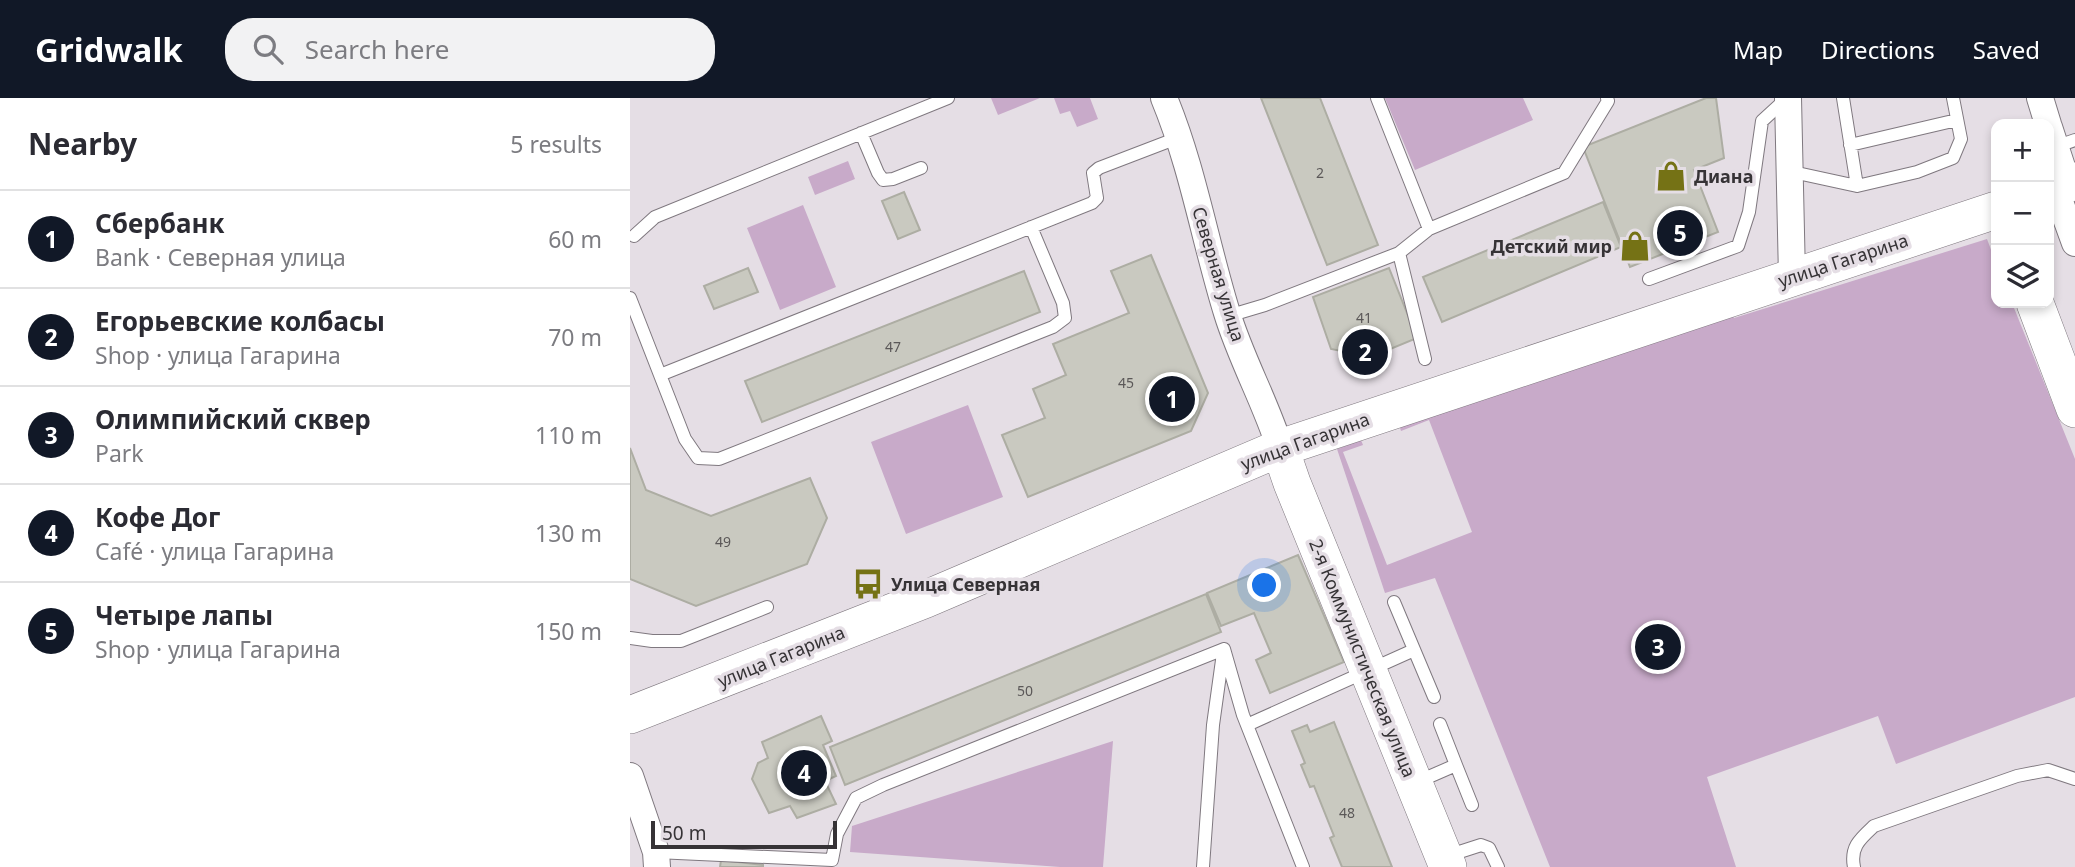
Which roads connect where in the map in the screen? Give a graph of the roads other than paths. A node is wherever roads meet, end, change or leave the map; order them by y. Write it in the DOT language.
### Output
graph roads {
  1 [pos="948,98"];
  2 [pos="1164,98"];
  3 [pos="1377,98"];
  4 [pos="1607,98"];
  5 [pos="1788,98"];
  6 [pos="1843,98"];
  7 [pos="1953,98"];
  8 [pos="2039,98"];
  9 [pos="1957,120"];
  10 [pos="861,133"];
  11 [pos="2057,135"];
  12 [pos="1180,137"];
  13 [pos="1850,145"];
  14 [pos="921,168"];
  15 [pos="1788,171"];
  16 [pos="1857,186"];
  17 [pos="2059,187"];
  18 [pos="1991,212"];
  19 [pos="1031,227"];
  20 [pos="1429,229"];
  21 [pos="631,234"];
  22 [pos="2075,243"];
  23 [pos="1399,253"];
  24 [pos="1792,277"];
  25 [pos="1649,279"];
  26 [pos="630,298"];
  27 [pos="2037,308"];
  28 [pos="1228,316"];
  29 [pos="1425,359"];
  30 [pos="660,376"];
  31 [pos="2075,409"];
  32 [pos="1280,448"];
  33 [pos="1394,602"];
  34 [pos="766,607"];
  35 [pos="630,638"];
  36 [pos="1224,649"];
  37 [pos="1414,650"];
  38 [pos="1368,669"];
  39 [pos="1434,697"];
  40 [pos="630,715"];
  41 [pos="1440,724"];
  42 [pos="1247,725"];
  43 [pos="1456,765"];
  44 [pos="630,776"];
  45 [pos="2075,779"];
  46 [pos="1413,783"];
  47 [pos="1472,805"];
  48 [pos="1446,862"];
  49 [pos="656,863"];
  50 [pos="831,863"];
  51 [pos="1203,867"];
  52 [pos="1303,867"];
  53 [pos="1499,867"];
  54 [pos="1854,867"];
  1 -- 10 [label="lane"];
  2 -- 12 [label="street, Северная улица"];
  3 -- 20 [label="lane"];
  4 -- 20 [label="lane"];
  5 -- 15 [label="street"];
  5 -- 25 [label="lane"];
  6 -- 13 [label="lane"];
  7 -- 9 [label="lane"];
  8 -- 11 [label="street"];
  9 -- 13 [label="lane"];
  9 -- 16 [label="lane"];
  10 -- 14 [label="lane"];
  10 -- 21 [label="lane"];
  11 -- 17 [label="street"];
  12 -- 19 [label="lane"];
  12 -- 28 [label="street, Северная улица"];
  13 -- 16 [label="lane"];
  15 -- 16 [label="lane"];
  15 -- 24 [label="street"];
  17 -- 22 [label="street"];
  18 -- 24 [label="street, улица Гагарина"];
  19 -- 30 [label="lane"];
  19 -- 30 [label="lane"];
  20 -- 23 [label="lane"];
  23 -- 28 [label="lane"];
  23 -- 29 [label="lane"];
  24 -- 32 [label="street, улица Гагарина"];
  26 -- 30 [label="lane"];
  27 -- 31 [label="street"];
  28 -- 32 [label="street, Северная улица"];
  32 -- 38 [label="street, 2-я Коммунистическая улица"];
  32 -- 40 [label="street, улица Гагарина"];
  33 -- 37 [label="lane"];
  34 -- 35 [label="lane"];
  36 -- 42 [label="lane"];
  36 -- 50 [label="lane"];
  36 -- 51 [label="lane"];
  37 -- 38 [label="lane"];
  37 -- 39 [label="lane"];
  38 -- 42 [label="lane"];
  38 -- 46 [label="street, 2-я Коммунистическая улица"];
  41 -- 43 [label="lane"];
  42 -- 52 [label="lane"];
  43 -- 46 [label="lane"];
  43 -- 47 [label="lane"];
  44 -- 49 [label="street"];
  45 -- 54 [label="lane"];
  46 -- 48 [label="street, 2-я Коммунистическая улица"];
  48 -- 53 [label="lane"];
  49 -- 50 [label="lane"];
}
